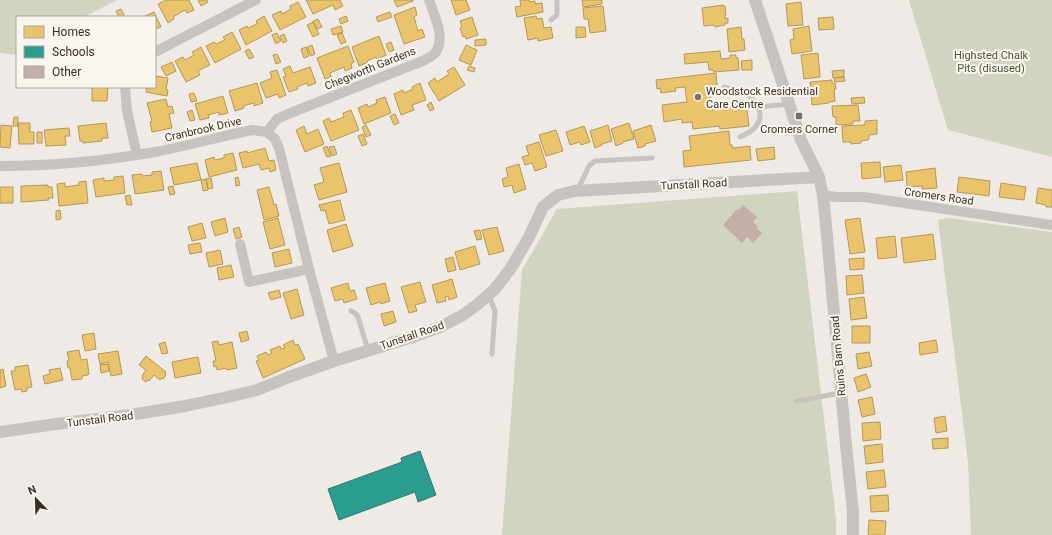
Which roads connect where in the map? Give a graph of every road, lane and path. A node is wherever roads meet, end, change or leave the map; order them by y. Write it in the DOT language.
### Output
graph roads {
  1 [pos="256,0"];
  2 [pos="430,0"];
  3 [pos="557,0"];
  4 [pos="755,0"];
  5 [pos="551,20"];
  6 [pos="156,51"];
  7 [pos="724,87"];
  8 [pos="125,88"];
  9 [pos="789,104"];
  10 [pos="759,107"];
  11 [pos="267,132"];
  12 [pos="740,137"];
  13 [pos="136,155"];
  14 [pos="652,158"];
  15 [pos="0,166"];
  16 [pos="819,177"];
  17 [pos="578,190"];
  18 [pos="823,196"];
  19 [pos="1052,225"];
  20 [pos="240,244"];
  21 [pos="309,268"];
  22 [pos="488,295"];
  23 [pos="351,311"];
  24 [pos="368,350"];
  25 [pos="492,354"];
  26 [pos="334,361"];
  27 [pos="841,393"];
  28 [pos="797,400"];
  29 [pos="0,432"];
  30 [pos="853,535"];
  1 -- 6 [label="street"];
  2 -- 11 [label="street, Chegworth Gardens"];
  3 -- 5 [label="lane"];
  4 -- 9 [label="street, Ruins Barn Road"];
  7 -- 10 [label="lane"];
  8 -- 13 [label="street"];
  9 -- 10 [label="lane"];
  9 -- 16 [label="street, Ruins Barn Road"];
  10 -- 12 [label="lane"];
  11 -- 13 [label="street, Cranbrook Drive"];
  11 -- 21 [label="street"];
  13 -- 15 [label="street, Cranbrook Drive"];
  14 -- 17 [label="lane"];
  16 -- 17 [label="street, Tunstall Road"];
  16 -- 18 [label="street, Ruins Barn Road"];
  17 -- 22 [label="street, Tunstall Road"];
  18 -- 19 [label="street, Cromers Road"];
  18 -- 27 [label="street, Ruins Barn Road"];
  20 -- 21 [label="street"];
  21 -- 26 [label="street"];
  22 -- 24 [label="street, Tunstall Road"];
  22 -- 25 [label="lane"];
  23 -- 24 [label="lane"];
  24 -- 26 [label="street, Tunstall Road"];
  26 -- 29 [label="street, Tunstall Road"];
  27 -- 28 [label="lane"];
  27 -- 30 [label="street, Ruins Barn Road"];
}
